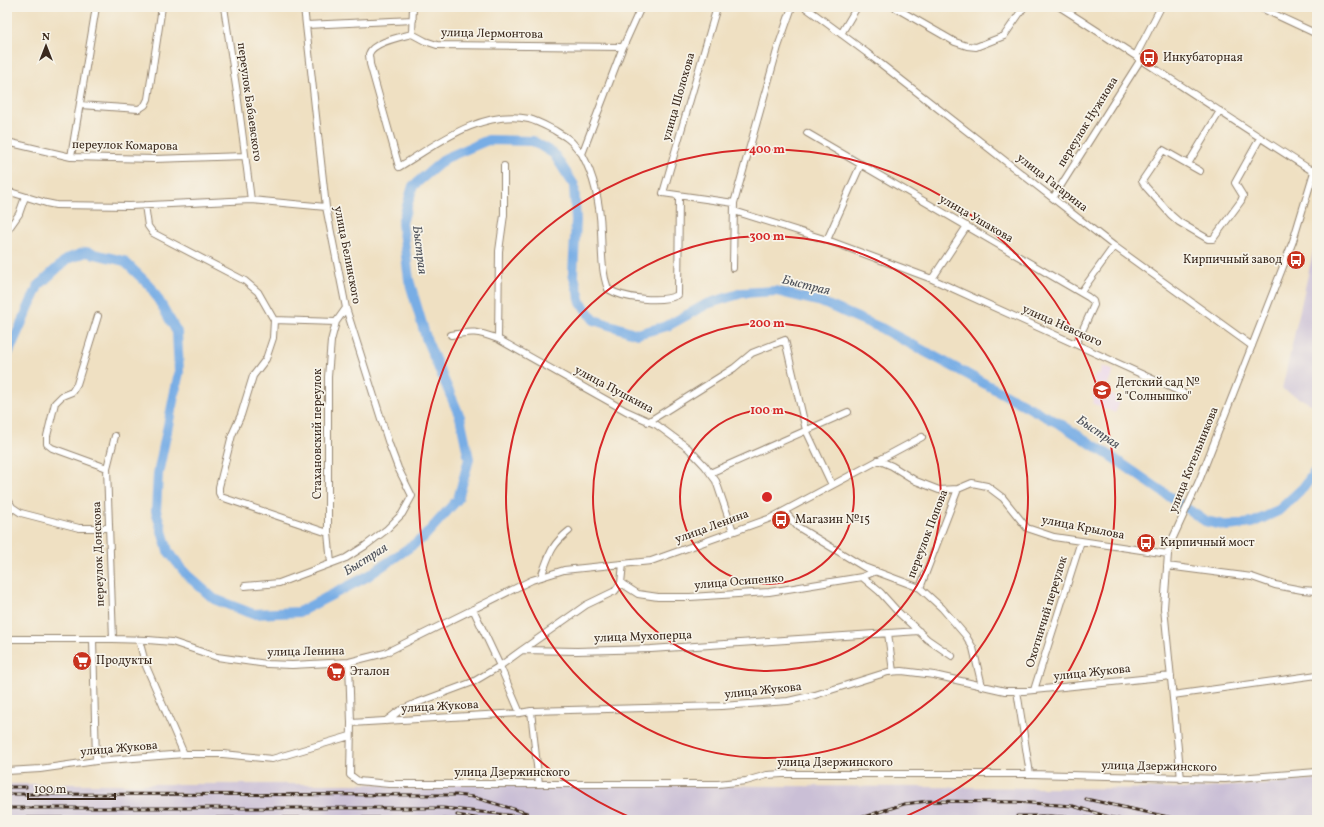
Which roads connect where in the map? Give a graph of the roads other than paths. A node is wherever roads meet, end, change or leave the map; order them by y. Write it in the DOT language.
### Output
graph roads {
  1 [pos="96,7"];
  2 [pos="162,7"];
  3 [pos="224,7"];
  4 [pos="304,7"];
  5 [pos="413,7"];
  6 [pos="641,7"];
  7 [pos="717,7"];
  8 [pos="792,7"];
  9 [pos="805,7"];
  10 [pos="857,7"];
  11 [pos="894,7"];
  12 [pos="1024,7"];
  13 [pos="1060,7"];
  14 [pos="1161,7"];
  15 [pos="1259,7"];
  16 [pos="413,20"];
  17 [pos="306,25"];
  18 [pos="412,34"];
  19 [pos="841,34"];
  20 [pos="1317,34"];
  21 [pos="623,47"];
  22 [pos="1138,57"];
  23 [pos="80,105"];
  24 [pos="1220,111"];
  25 [pos="807,132"];
  26 [pos="1260,138"];
  27 [pos="7,142"];
  28 [pos="582,154"];
  29 [pos="245,156"];
  30 [pos="71,157"];
  31 [pos="1317,162"];
  32 [pos="861,164"];
  33 [pos="1188,164"];
  34 [pos="504,166"];
  35 [pos="1200,170"];
  36 [pos="1314,172"];
  37 [pos="7,191"];
  38 [pos="679,196"];
  39 [pos="24,197"];
  40 [pos="1053,198"];
  41 [pos="251,200"];
  42 [pos="734,203"];
  43 [pos="145,205"];
  44 [pos="326,207"];
  45 [pos="734,211"];
  46 [pos="967,226"];
  47 [pos="7,231"];
  48 [pos="827,240"];
  49 [pos="1114,246"];
  50 [pos="733,268"];
  51 [pos="932,279"];
  52 [pos="1081,292"];
  53 [pos="346,308"];
  54 [pos="98,316"];
  55 [pos="274,320"];
  56 [pos="336,322"];
  57 [pos="451,335"];
  58 [pos="498,339"];
  59 [pos="1076,344"];
  60 [pos="1252,346"];
  61 [pos="1183,393"];
  62 [pos="848,412"];
  63 [pos="648,422"];
  64 [pos="806,430"];
  65 [pos="115,436"];
  66 [pos="922,437"];
  67 [pos="878,460"];
  68 [pos="107,468"];
  69 [pos="710,473"];
  70 [pos="832,485"];
  71 [pos="958,489"];
  72 [pos="7,498"];
  73 [pos="12,507"];
  74 [pos="784,511"];
  75 [pos="7,518"];
  76 [pos="109,528"];
  77 [pos="569,531"];
  78 [pos="733,531"];
  79 [pos="328,534"];
  80 [pos="1081,541"];
  81 [pos="1168,554"];
  82 [pos="331,563"];
  83 [pos="623,564"];
  84 [pos="1167,566"];
  85 [pos="876,571"];
  86 [pos="541,577"];
  87 [pos="862,577"];
  88 [pos="621,583"];
  89 [pos="245,586"];
  90 [pos="920,588"];
  91 [pos="1317,591"];
  92 [pos="473,608"];
  93 [pos="919,631"];
  94 [pos="888,633"];
  95 [pos="7,639"];
  96 [pos="93,639"];
  97 [pos="113,639"];
  98 [pos="139,640"];
  99 [pos="522,650"];
  100 [pos="952,656"];
  101 [pos="349,662"];
  102 [pos="500,666"];
  103 [pos="893,672"];
  104 [pos="1317,675"];
  105 [pos="1171,676"];
  106 [pos="982,686"];
  107 [pos="1034,690"];
  108 [pos="1017,691"];
  109 [pos="1173,695"];
  110 [pos="531,711"];
  111 [pos="520,713"];
  112 [pos="386,721"];
  113 [pos="351,723"];
  114 [pos="350,736"];
  115 [pos="184,754"];
  116 [pos="96,762"];
  117 [pos="7,771"];
  118 [pos="1317,772"];
  119 [pos="1030,774"];
  120 [pos="1181,779"];
  121 [pos="539,784"];
  1 -- 23 [label="street"];
  2 -- 23 [label="street"];
  3 -- 29 [label="street, переулок Бабаевского"];
  4 -- 17 [label="street, улица Белинского"];
  5 -- 16 [label="street"];
  6 -- 21 [label="street"];
  7 -- 38 [label="street, улица Шолохова"];
  8 -- 42 [label="street"];
  9 -- 19 [label="street, улица Гагарина"];
  10 -- 19 [label="street"];
  11 -- 12 [label="street"];
  13 -- 22 [label="street"];
  14 -- 22 [label="street, переулок Нужнова"];
  15 -- 20 [label="street"];
  16 -- 17 [label="street"];
  16 -- 18 [label="street"];
  17 -- 44 [label="street, улица Белинского"];
  18 -- 21 [label="street, улица Лермонтова"];
  18 -- 28 [label="street"];
  19 -- 40 [label="street, улица Гагарина"];
  21 -- 28 [label="street"];
  22 -- 24 [label="street"];
  22 -- 40 [label="street, переулок Нужнова"];
  23 -- 30 [label="street"];
  24 -- 26 [label="street"];
  24 -- 33 [label="street"];
  25 -- 32 [label="street, улица Ушакова"];
  26 -- 33 [label="street"];
  26 -- 36 [label="street"];
  27 -- 30 [label="street, переулок Комарова"];
  28 -- 38 [label="street"];
  29 -- 30 [label="street, переулок Комарова"];
  29 -- 41 [label="street, переулок Бабаевского"];
  31 -- 36 [label="street, улица Котельникова"];
  32 -- 46 [label="street, улица Ушакова"];
  32 -- 48 [label="street"];
  33 -- 35 [label="street"];
  34 -- 58 [label="street"];
  36 -- 60 [label="street, улица Котельникова"];
  37 -- 39 [label="street"];
  38 -- 42 [label="street"];
  39 -- 43 [label="street"];
  39 -- 47 [label="street"];
  40 -- 49 [label="street, улица Гагарина"];
  41 -- 43 [label="street"];
  41 -- 44 [label="street"];
  42 -- 45 [label="street"];
  43 -- 55 [label="street"];
  44 -- 53 [label="street, улица Белинского"];
  45 -- 48 [label="street, улица Невского"];
  45 -- 50 [label="street"];
  46 -- 51 [label="street"];
  46 -- 52 [label="street, улица Ушакова"];
  48 -- 51 [label="street, улица Невского"];
  49 -- 52 [label="street"];
  49 -- 60 [label="street, улица Гагарина"];
  51 -- 59 [label="street, улица Невского"];
  52 -- 59 [label="street, улица Ушакова"];
  53 -- 56 [label="street, Стахановский переулок"];
  53 -- 82 [label="street, улица Белинского"];
  54 -- 68 [label="street"];
  55 -- 56 [label="street"];
  55 -- 79 [label="street"];
  56 -- 79 [label="street, Стахановский переулок"];
  57 -- 58 [label="street, улица Пушкина"];
  58 -- 63 [label="street, улица Пушкина"];
  59 -- 61 [label="street, улица Невского"];
  60 -- 81 [label="street, улица Котельникова"];
  62 -- 64 [label="street"];
  63 -- 64 [label="street"];
  63 -- 69 [label="street, улица Пушкина"];
  64 -- 69 [label="street"];
  64 -- 70 [label="street"];
  65 -- 68 [label="street, переулок Донскова"];
  66 -- 67 [label="street, улица Ленина"];
  67 -- 70 [label="street, улица Ленина"];
  67 -- 71 [label="street, улица Крылова"];
  68 -- 76 [label="street, переулок Донскова"];
  69 -- 78 [label="street, улица Пушкина"];
  70 -- 74 [label="street, улица Ленина"];
  71 -- 80 [label="street, улица Крылова"];
  71 -- 90 [label="street, переулок Попова"];
  72 -- 73 [label="street"];
  73 -- 75 [label="street"];
  73 -- 76 [label="street"];
  74 -- 78 [label="street, улица Ленина"];
  74 -- 85 [label="street"];
  76 -- 97 [label="street, переулок Донскова"];
  77 -- 86 [label="street"];
  78 -- 83 [label="street, улица Ленина"];
  79 -- 82 [label="street, Стахановский переулок"];
  80 -- 81 [label="street, улица Крылова"];
  80 -- 107 [label="street, Охотничий переулок"];
  81 -- 84 [label="street, улица Котельникова"];
  82 -- 89 [label="street"];
  83 -- 86 [label="street, улица Ленина"];
  83 -- 88 [label="street"];
  84 -- 91 [label="street"];
  84 -- 105 [label="street, улица Котельникова"];
  85 -- 87 [label="street, улица Осипенко"];
  85 -- 90 [label="street"];
  86 -- 92 [label="street, улица Ленина"];
  87 -- 88 [label="street, улица Осипенко"];
  87 -- 93 [label="street"];
  88 -- 99 [label="street"];
  90 -- 106 [label="street"];
  92 -- 101 [label="street, улица Ленина"];
  92 -- 102 [label="street"];
  93 -- 94 [label="street, улица Мухоперца"];
  93 -- 100 [label="street"];
  94 -- 99 [label="street, улица Мухоперца"];
  94 -- 103 [label="street"];
  95 -- 96 [label="street, улица Ленина"];
  96 -- 97 [label="street, улица Ленина"];
  96 -- 116 [label="street"];
  97 -- 98 [label="street, улица Ленина"];
  98 -- 101 [label="street, улица Ленина"];
  98 -- 115 [label="street"];
  99 -- 102 [label="street"];
  101 -- 113 [label="street"];
  102 -- 111 [label="street"];
  102 -- 112 [label="street"];
  103 -- 106 [label="street, улица Жукова"];
  103 -- 110 [label="street, улица Жукова"];
  104 -- 109 [label="street"];
  105 -- 107 [label="street, улица Жукова"];
  105 -- 109 [label="street, улица Котельникова"];
  106 -- 108 [label="street, улица Жукова"];
  107 -- 108 [label="street, улица Жукова"];
  108 -- 119 [label="street"];
  109 -- 120 [label="street, улица Котельникова"];
  110 -- 111 [label="street, улица Жукова"];
  110 -- 121 [label="street"];
  111 -- 112 [label="street, улица Жукова"];
  112 -- 113 [label="street, улица Жукова"];
  113 -- 114 [label="street"];
  114 -- 115 [label="street, улица Жукова"];
  114 -- 121 [label="street, улица Дзержинского"];
  115 -- 116 [label="street, улица Жукова"];
  116 -- 117 [label="street, улица Жукова"];
  118 -- 120 [label="street, улица Дзержинского"];
  119 -- 120 [label="street, улица Дзержинского"];
  119 -- 121 [label="street, улица Дзержинского"];
}
